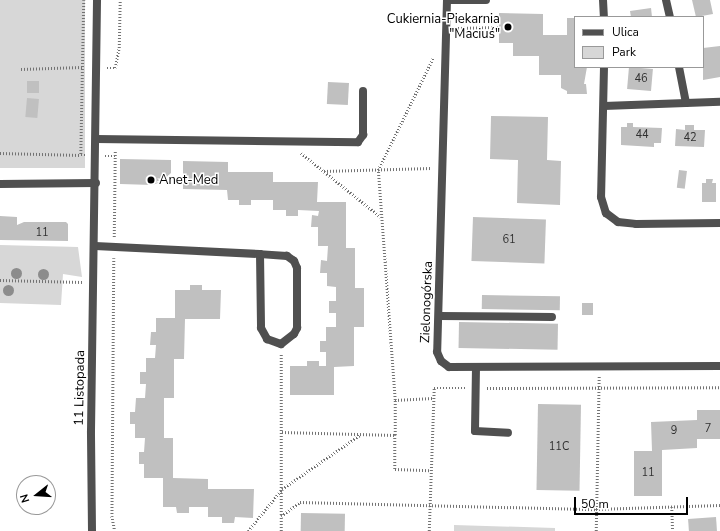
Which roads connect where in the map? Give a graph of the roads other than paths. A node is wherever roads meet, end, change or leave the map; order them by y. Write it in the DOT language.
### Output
graph roads {
  1 [pos="97,0"];
  2 [pos="486,0"];
  3 [pos="604,0"];
  4 [pos="666,0"];
  5 [pos="604,16"];
  6 [pos="670,16"];
  7 [pos="604,68"];
  8 [pos="679,68"];
  9 [pos="363,91"];
  10 [pos="720,102"];
  11 [pos="686,103"];
  12 [pos="604,106"];
  13 [pos="96,139"];
  14 [pos="96,183"];
  15 [pos="0,184"];
  16 [pos="720,223"];
  17 [pos="95,246"];
  18 [pos="260,254"];
  19 [pos="439,316"];
  20 [pos="552,317"];
  21 [pos="720,366"];
  22 [pos="476,367"];
  23 [pos="508,433"];
  24 [pos="92,531"];
  1 -- 13 [label="street, 11 Listopada"];
  2 -- 19 [label="street, Zielonogórska"];
  3 -- 5 [label="street"];
  4 -- 6 [label="street"];
  7 -- 12 [label="street"];
  8 -- 11 [label="street"];
  9 -- 13 [label="street"];
  10 -- 11 [label="street"];
  11 -- 12 [label="street"];
  12 -- 16 [label="street"];
  13 -- 14 [label="street, 11 Listopada"];
  14 -- 15 [label="street"];
  14 -- 17 [label="street, 11 Listopada"];
  17 -- 18 [label="street"];
  17 -- 24 [label="street, 11 Listopada"];
  18 -- 18 [label="street"];
  19 -- 20 [label="street"];
  19 -- 22 [label="street, Zielonogórska"];
  21 -- 22 [label="street, Zielonogórska"];
  22 -- 23 [label="street"];
}
